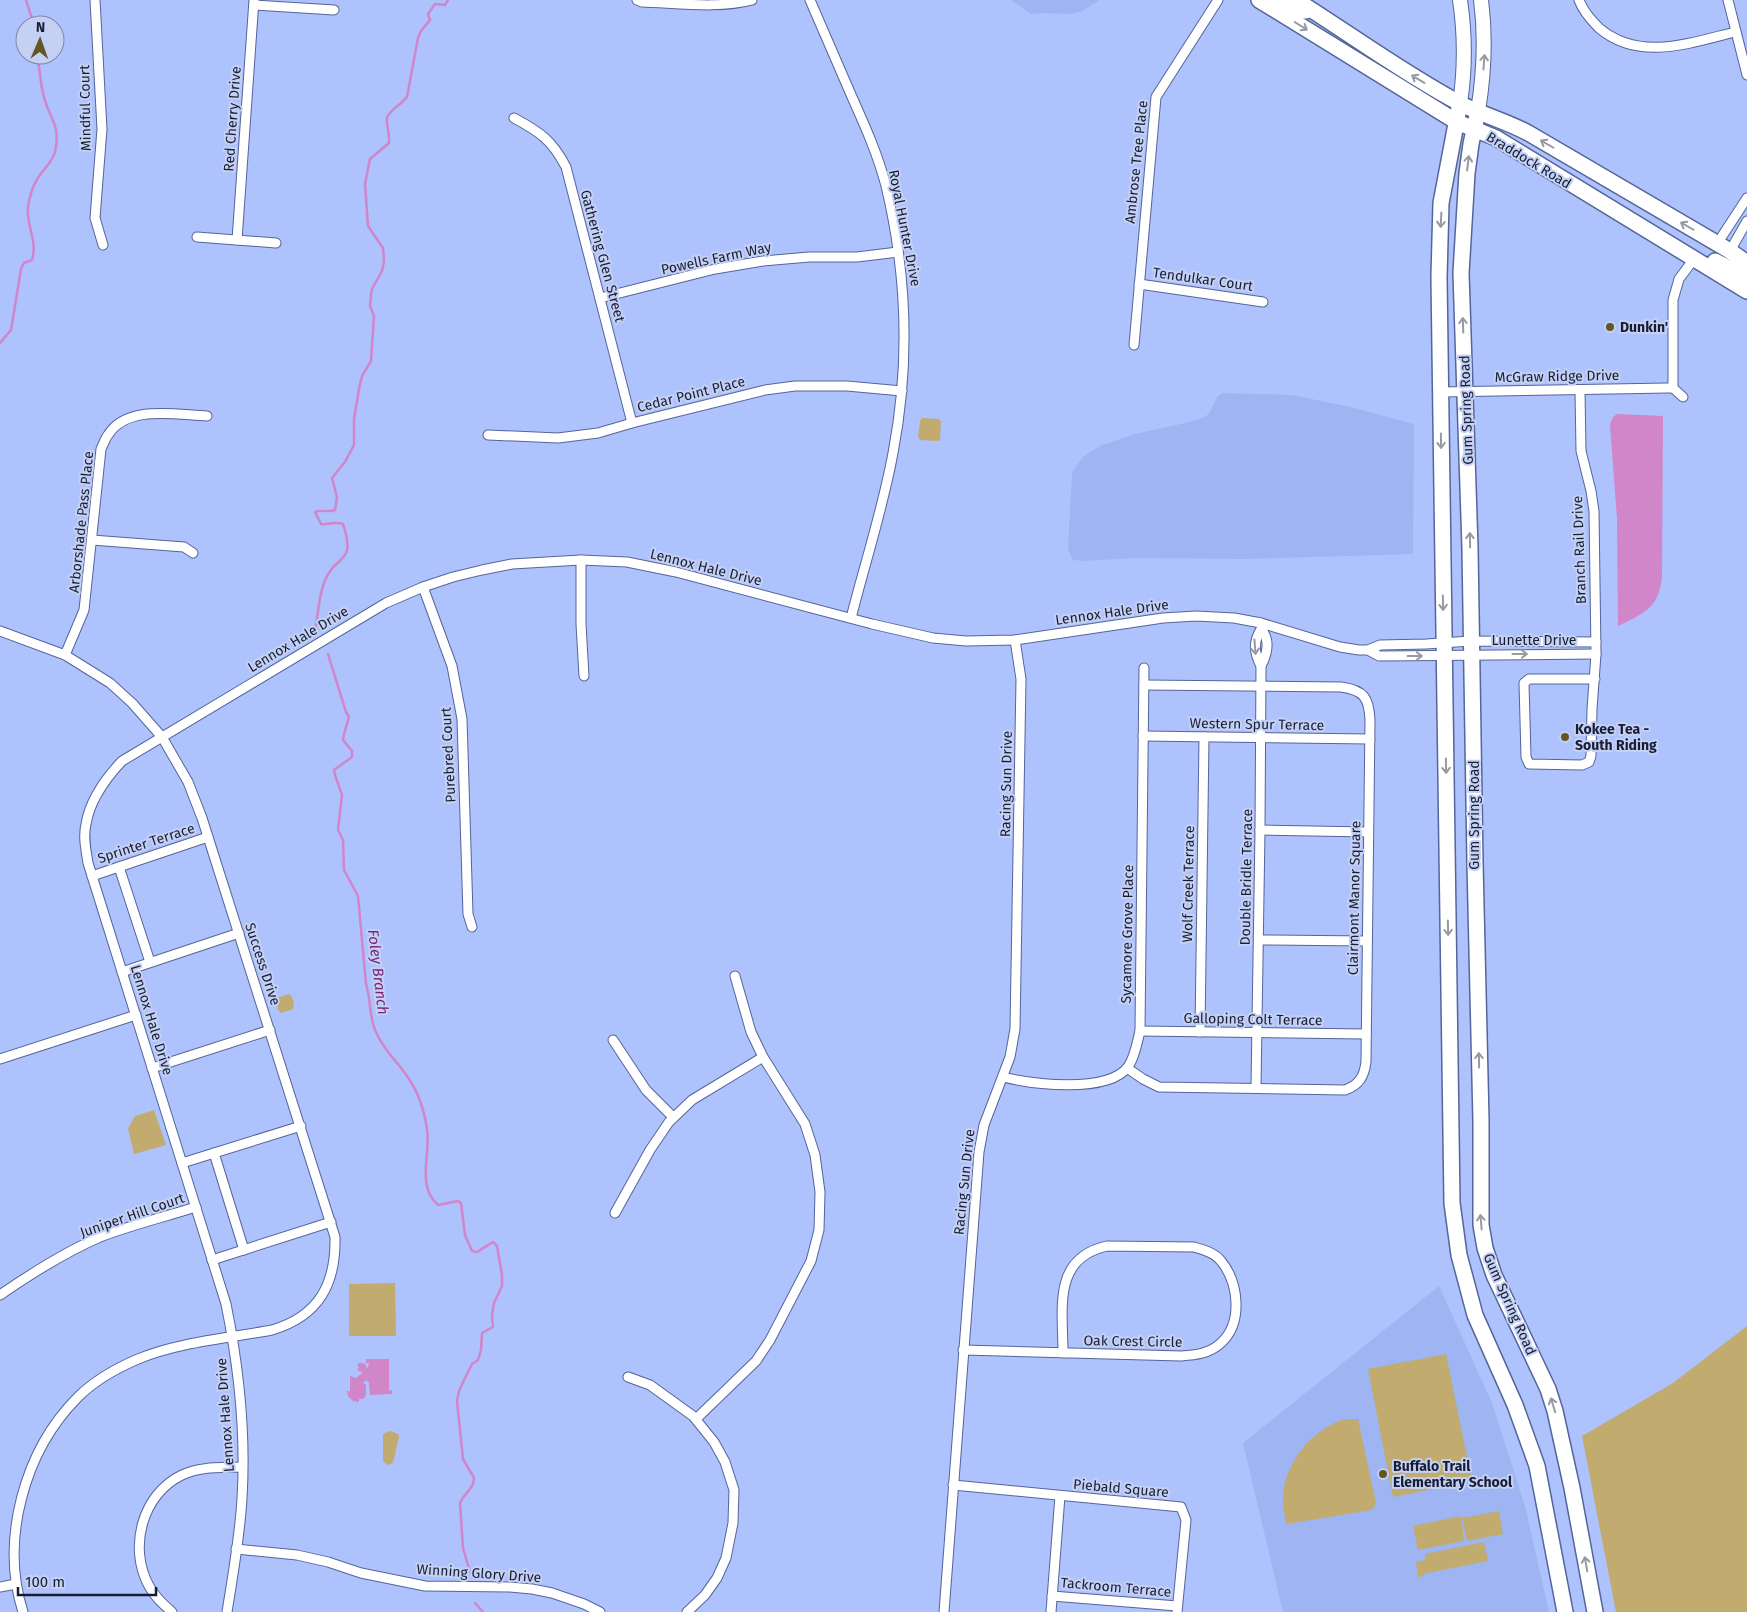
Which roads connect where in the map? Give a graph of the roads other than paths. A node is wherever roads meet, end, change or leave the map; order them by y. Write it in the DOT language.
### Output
graph roads {
  1 [pos="96,0"];
  2 [pos="637,0"];
  3 [pos="752,0"];
  4 [pos="810,0"];
  5 [pos="1218,0"];
  6 [pos="1259,0"];
  7 [pos="1279,0"];
  8 [pos="1296,0"];
  9 [pos="1460,0"];
  10 [pos="1481,0"];
  11 [pos="1579,0"];
  12 [pos="1728,0"];
  13 [pos="254,2"];
  14 [pos="334,10"];
  15 [pos="1313,10"];
  16 [pos="1735,32"];
  17 [pos="1747,75"];
  18 [pos="1460,103"];
  19 [pos="1478,111"];
  20 [pos="514,118"];
  21 [pos="1457,122"];
  22 [pos="1475,128"];
  23 [pos="1747,198"];
  24 [pos="1747,221"];
  25 [pos="196,237"];
  26 [pos="237,240"];
  27 [pos="276,243"];
  28 [pos="103,245"];
  29 [pos="1723,247"];
  30 [pos="898,252"];
  31 [pos="1694,259"];
  32 [pos="1747,263"];
  33 [pos="1747,277"];
  34 [pos="1139,284"];
  35 [pos="1747,291"];
  36 [pos="600,298"];
  37 [pos="1263,302"];
  38 [pos="1134,345"];
  39 [pos="1673,388"];
  40 [pos="1580,390"];
  41 [pos="902,391"];
  42 [pos="1440,392"];
  43 [pos="1466,392"];
  44 [pos="1683,397"];
  45 [pos="207,416"];
  46 [pos="632,422"];
  47 [pos="488,435"];
  48 [pos="92,540"];
  49 [pos="193,553"];
  50 [pos="581,560"];
  51 [pos="422,587"];
  52 [pos="851,618"];
  53 [pos="1261,626"];
  54 [pos="0,631"];
  55 [pos="1014,640"];
  56 [pos="1596,642"];
  57 [pos="1472,648"];
  58 [pos="1444,649"];
  59 [pos="1596,654"];
  60 [pos="64,655"];
  61 [pos="1144,668"];
  62 [pos="584,676"];
  63 [pos="1595,680"];
  64 [pos="1144,685"];
  65 [pos="1260,687"];
  66 [pos="1143,736"];
  67 [pos="162,737"];
  68 [pos="1204,737"];
  69 [pos="1260,737"];
  70 [pos="1370,739"];
  71 [pos="1260,830"];
  72 [pos="1368,832"];
  73 [pos="208,837"];
  74 [pos="118,867"];
  75 [pos="92,876"];
  76 [pos="472,927"];
  77 [pos="239,933"];
  78 [pos="1259,940"];
  79 [pos="1367,941"];
  80 [pos="150,962"];
  81 [pos="122,972"];
  82 [pos="735,976"];
  83 [pos="136,1015"];
  84 [pos="270,1030"];
  85 [pos="1140,1031"];
  86 [pos="1200,1032"];
  87 [pos="1257,1034"];
  88 [pos="1366,1034"];
  89 [pos="613,1040"];
  90 [pos="763,1057"];
  91 [pos="0,1059"];
  92 [pos="152,1068"];
  93 [pos="1127,1068"];
  94 [pos="1003,1077"];
  95 [pos="1256,1088"];
  96 [pos="674,1118"];
  97 [pos="301,1126"];
  98 [pos="214,1153"];
  99 [pos="182,1163"];
  100 [pos="196,1207"];
  101 [pos="615,1213"];
  102 [pos="331,1222"];
  103 [pos="244,1250"];
  104 [pos="212,1260"];
  105 [pos="0,1295"];
  106 [pos="233,1338"];
  107 [pos="963,1350"];
  108 [pos="1063,1353"];
  109 [pos="628,1377"];
  110 [pos="696,1419"];
  111 [pos="242,1467"];
  112 [pos="952,1485"];
  113 [pos="1060,1496"];
  114 [pos="236,1549"];
  115 [pos="16,1584"];
  116 [pos="0,1588"];
  117 [pos="1052,1596"];
  118 [pos="1177,1609"];
  119 [pos="23,1612"];
  120 [pos="172,1612"];
  121 [pos="227,1612"];
  122 [pos="600,1612"];
  123 [pos="687,1612"];
  124 [pos="944,1612"];
  125 [pos="1051,1612"];
  126 [pos="1564,1612"];
  127 [pos="1595,1612"];
  1 -- 28 [label="street, Mindful Court"];
  2 -- 3 [label="street"];
  4 -- 30 [label="street, Royal Hunter Drive"];
  5 -- 34 [label="street, Ambrose Tree Place"];
  6 -- 21 [label="main road, Braddock Road, one-way"];
  7 -- 15 [label="main road"];
  8 -- 15 [label="main road, Braddock Road"];
  9 -- 18 [label="main road, Gum Spring Road"];
  19 -- 10 [label="main road, Gum Spring Road, one-way"];
  11 -- 16 [label="street"];
  12 -- 16 [label="street"];
  13 -- 14 [label="street"];
  13 -- 26 [label="street, Red Cherry Drive"];
  18 -- 15 [label="main road, Braddock Road, one-way"];
  16 -- 17 [label="street"];
  18 -- 19 [label="main road, Braddock Road"];
  18 -- 21 [label="main road, Gum Spring Road"];
  19 -- 22 [label="main road, Gum Spring Road"];
  29 -- 19 [label="main road, Braddock Road, one-way"];
  20 -- 36 [label="street, Gathering Glen Street"];
  21 -- 22 [label="main road, Braddock Road"];
  21 -- 42 [label="main road, Gum Spring Road, one-way"];
  22 -- 31 [label="main road, Braddock Road"];
  43 -- 22 [label="main road, Gum Spring Road, one-way"];
  23 -- 29 [label="street"];
  24 -- 29 [label="street"];
  25 -- 26 [label="street"];
  26 -- 27 [label="street"];
  29 -- 32 [label="main road, Braddock Road"];
  30 -- 36 [label="street, Powells Farm Way"];
  30 -- 41 [label="street, Royal Hunter Drive"];
  31 -- 33 [label="main road"];
  31 -- 35 [label="main road, Braddock Road"];
  31 -- 39 [label="street"];
  34 -- 37 [label="street, Tendulkar Court"];
  34 -- 38 [label="street, Ambrose Tree Place"];
  36 -- 46 [label="street, Gathering Glen Street"];
  39 -- 40 [label="street, McGraw Ridge Drive"];
  39 -- 44 [label="street"];
  40 -- 43 [label="street, McGraw Ridge Drive"];
  40 -- 56 [label="street, Branch Rail Drive"];
  41 -- 46 [label="street, Cedar Point Place"];
  41 -- 52 [label="street, Royal Hunter Drive"];
  42 -- 43 [label="street, McGraw Ridge Drive"];
  42 -- 58 [label="main road, Gum Spring Road, one-way"];
  57 -- 43 [label="main road, Gum Spring Road, one-way"];
  45 -- 48 [label="street, Arborshade Pass Place"];
  46 -- 47 [label="street, Cedar Point Place"];
  48 -- 49 [label="street"];
  48 -- 60 [label="street, Arborshade Pass Place"];
  50 -- 51 [label="street, Lennox Hale Drive"];
  50 -- 52 [label="street, Lennox Hale Drive"];
  50 -- 62 [label="street"];
  51 -- 67 [label="street, Lennox Hale Drive"];
  51 -- 76 [label="street, Purebred Court"];
  52 -- 55 [label="street, Lennox Hale Drive"];
  53 -- 55 [label="street, Lennox Hale Drive"];
  53 -- 58 [label="street, Lennox Hale Drive"];
  53 -- 65 [label="street, Double Bridle Terrace"];
  54 -- 60 [label="street, Success Drive"];
  55 -- 94 [label="street, Racing Sun Drive"];
  56 -- 57 [label="street, Lunette Drive"];
  56 -- 59 [label="street, Branch Rail Drive"];
  57 -- 58 [label="street, Lennox Hale Drive"];
  57 -- 59 [label="street, Lunette Drive, one-way"];
  127 -- 57 [label="main road, Gum Spring Road, one-way"];
  58 -- 126 [label="main road, Gum Spring Road, one-way"];
  59 -- 63 [label="street, Branch Rail Drive"];
  60 -- 67 [label="street, Success Drive"];
  61 -- 64 [label="street, Sycamore Grove Place"];
  63 -- 63 [label="street, Branch Rail Drive"];
  64 -- 65 [label="street, Clairmont Manor Square"];
  64 -- 66 [label="street, Sycamore Grove Place"];
  65 -- 69 [label="street, Double Bridle Terrace"];
  65 -- 70 [label="street, Clairmont Manor Square"];
  66 -- 68 [label="street, Western Spur Terrace"];
  66 -- 85 [label="street, Sycamore Grove Place"];
  67 -- 73 [label="street, Success Drive"];
  67 -- 75 [label="street, Lennox Hale Drive"];
  68 -- 69 [label="street, Western Spur Terrace"];
  68 -- 86 [label="street, Wolf Creek Terrace"];
  69 -- 70 [label="street, Western Spur Terrace"];
  69 -- 71 [label="street, Double Bridle Terrace"];
  70 -- 72 [label="street, Clairmont Manor Square"];
  71 -- 72 [label="street"];
  71 -- 78 [label="street, Double Bridle Terrace"];
  72 -- 79 [label="street, Clairmont Manor Square"];
  73 -- 74 [label="street, Sprinter Terrace"];
  73 -- 77 [label="street, Success Drive"];
  74 -- 75 [label="street, Sprinter Terrace"];
  74 -- 80 [label="street"];
  75 -- 81 [label="street, Lennox Hale Drive"];
  77 -- 80 [label="street"];
  77 -- 84 [label="street, Success Drive"];
  78 -- 79 [label="street"];
  78 -- 87 [label="street, Double Bridle Terrace"];
  79 -- 88 [label="street, Clairmont Manor Square"];
  80 -- 81 [label="street"];
  81 -- 83 [label="street, Lennox Hale Drive"];
  82 -- 90 [label="street"];
  83 -- 91 [label="street"];
  83 -- 92 [label="street, Lennox Hale Drive"];
  84 -- 92 [label="street"];
  84 -- 97 [label="street, Success Drive"];
  85 -- 86 [label="street, Galloping Colt Terrace"];
  85 -- 93 [label="street, Sycamore Grove Place"];
  86 -- 87 [label="street, Galloping Colt Terrace"];
  87 -- 88 [label="street, Galloping Colt Terrace"];
  87 -- 95 [label="street, Double Bridle Terrace"];
  88 -- 95 [label="street, Clairmont Manor Square"];
  89 -- 96 [label="street"];
  90 -- 96 [label="street"];
  90 -- 110 [label="street"];
  92 -- 99 [label="street, Lennox Hale Drive"];
  93 -- 94 [label="street"];
  93 -- 95 [label="street, Clairmont Manor Square"];
  94 -- 107 [label="street, Racing Sun Drive"];
  96 -- 101 [label="street"];
  97 -- 98 [label="street"];
  97 -- 102 [label="street, Success Drive"];
  98 -- 99 [label="street"];
  98 -- 103 [label="street"];
  99 -- 100 [label="street, Lennox Hale Drive"];
  100 -- 104 [label="street, Lennox Hale Drive"];
  100 -- 105 [label="street, Juniper Hill Court"];
  102 -- 103 [label="street"];
  102 -- 106 [label="street, Success Drive"];
  103 -- 104 [label="street"];
  104 -- 106 [label="street, Lennox Hale Drive"];
  106 -- 111 [label="street, Lennox Hale Drive"];
  106 -- 115 [label="street, Success Drive"];
  107 -- 108 [label="street, Oak Crest Circle"];
  107 -- 112 [label="street, Racing Sun Drive"];
  108 -- 108 [label="street, Oak Crest Circle"];
  109 -- 110 [label="street"];
  110 -- 123 [label="street"];
  111 -- 114 [label="street, Lennox Hale Drive"];
  111 -- 120 [label="street"];
  112 -- 113 [label="street, Piebald Square"];
  112 -- 124 [label="street, Racing Sun Drive"];
  113 -- 117 [label="street"];
  113 -- 118 [label="street, Piebald Square"];
  114 -- 121 [label="street, Lennox Hale Drive"];
  114 -- 122 [label="street, Winning Glory Drive"];
  115 -- 116 [label="street"];
  115 -- 119 [label="street, Success Drive"];
  117 -- 118 [label="street, Tackroom Terrace"];
  117 -- 125 [label="street"];
}
